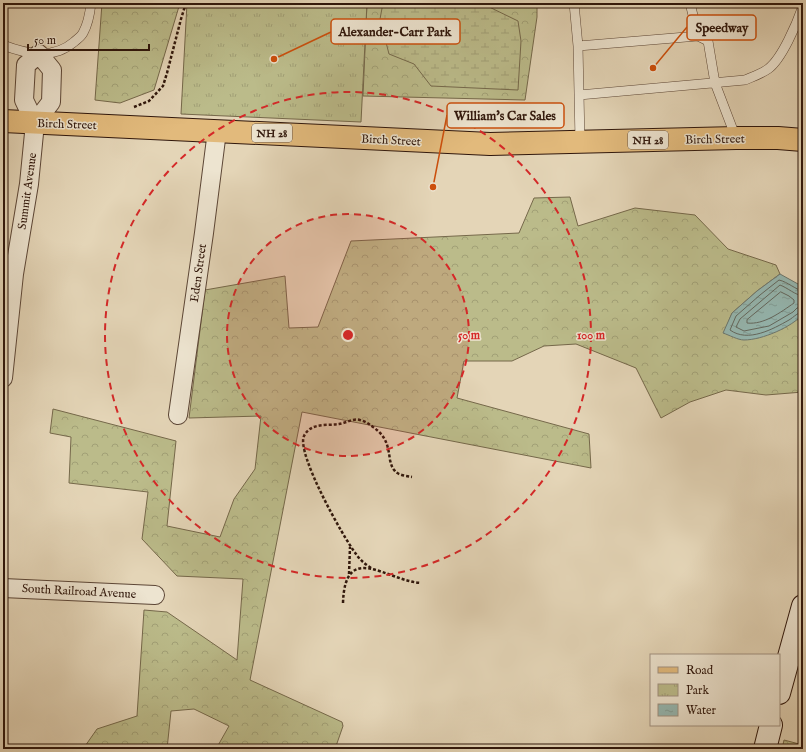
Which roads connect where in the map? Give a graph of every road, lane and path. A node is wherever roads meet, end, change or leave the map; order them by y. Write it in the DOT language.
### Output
graph roads {
  1 [pos="91,3"];
  2 [pos="186,3"];
  3 [pos="574,3"];
  4 [pos="690,3"];
  5 [pos="803,6"];
  6 [pos="698,36"];
  7 [pos="3,45"];
  8 [pos="578,46"];
  9 [pos="39,54"];
  10 [pos="715,83"];
  11 [pos="579,95"];
  12 [pos="129,107"];
  13 [pos="3,122"];
  14 [pos="35,123"];
  15 [pos="803,125"];
  16 [pos="217,131"];
  17 [pos="736,138"];
  18 [pos="761,138"];
  19 [pos="803,140"];
  20 [pos="580,142"];
  21 [pos="3,378"];
  22 [pos="178,415"];
  23 [pos="412,477"];
  24 [pos="350,547"];
  25 [pos="371,568"];
  26 [pos="349,574"];
  27 [pos="421,583"];
  28 [pos="3,588"];
  29 [pos="155,595"];
  30 [pos="343,603"];
  31 [pos="803,606"];
  32 [pos="780,689"];
  33 [pos="771,726"];
  34 [pos="765,749"];
  1 -- 9 [label="lane"];
  2 -- 12 [label="path"];
  3 -- 8 [label="lane"];
  4 -- 6 [label="lane"];
  5 -- 10 [label="lane"];
  6 -- 8 [label="lane"];
  6 -- 10 [label="lane"];
  7 -- 9 [label="lane"];
  8 -- 11 [label="lane"];
  9 -- 14 [label="street"];
  9 -- 14 [label="street"];
  10 -- 11 [label="lane"];
  10 -- 17 [label="lane"];
  11 -- 20 [label="lane"];
  13 -- 14 [label="main road, Birch Street / NH 28"];
  14 -- 16 [label="main road, Birch Street / NH 28"];
  14 -- 21 [label="street, Summit Avenue"];
  15 -- 18 [label="main road, NH 28"];
  16 -- 20 [label="main road, Birch Street / NH 28"];
  16 -- 22 [label="street, Eden Street"];
  17 -- 18 [label="main road, Birch Street / NH 28"];
  17 -- 20 [label="main road, Birch Street / NH 28"];
  18 -- 19 [label="main road, Birch Street / NH 28"];
  23 -- 24 [label="path"];
  24 -- 25 [label="path"];
  24 -- 26 [label="path"];
  25 -- 26 [label="path"];
  25 -- 27 [label="path"];
  26 -- 30 [label="path"];
  28 -- 29 [label="street, South Railroad Avenue"];
  31 -- 32 [label="street"];
  33 -- 34 [label="street"];
}
